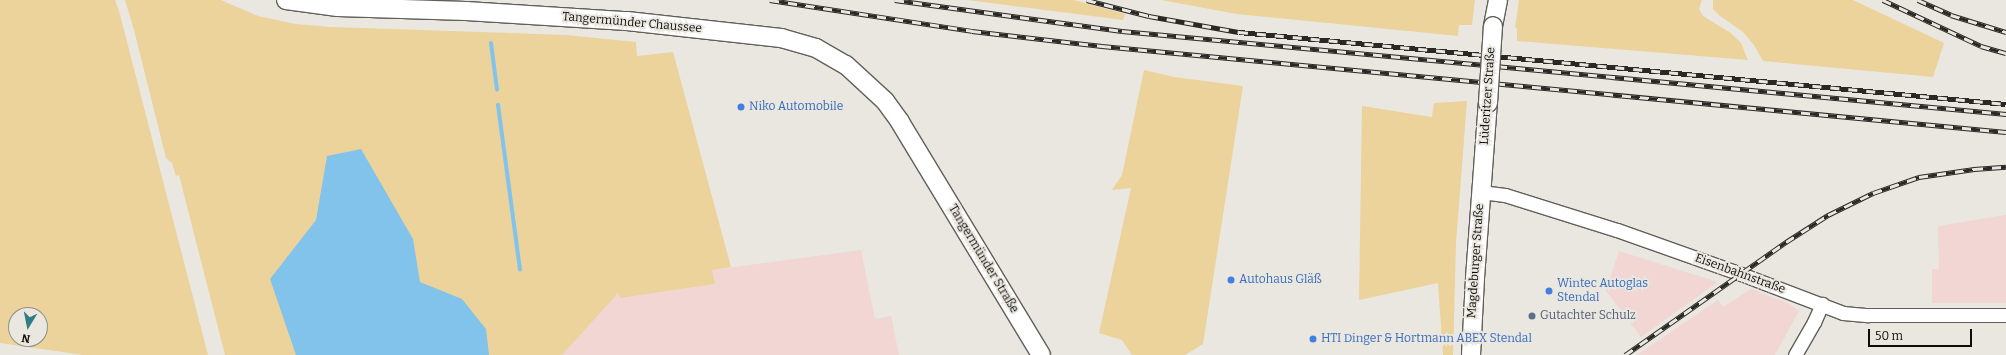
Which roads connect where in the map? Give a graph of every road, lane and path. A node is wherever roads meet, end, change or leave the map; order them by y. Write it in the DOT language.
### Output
graph roads {
  1 [pos="286,0"];
  2 [pos="1498,0"];
  3 [pos="924,163"];
  4 [pos="1481,192"];
  5 [pos="1822,304"];
  6 [pos="2006,315"];
  7 [pos="1041,355"];
  8 [pos="1471,355"];
  9 [pos="1795,355"];
  1 -- 3 [label="main road, Tangermünder Chaussee"];
  2 -- 4 [label="main road, Lüderitzer Straße, bridge"];
  3 -- 7 [label="main road, Tangermünder Straße"];
  4 -- 5 [label="street, Eisenbahnstraße"];
  4 -- 8 [label="main road, Magdeburger Straße"];
  5 -- 6 [label="street, Eisenbahnstraße"];
  5 -- 9 [label="street"];
}
